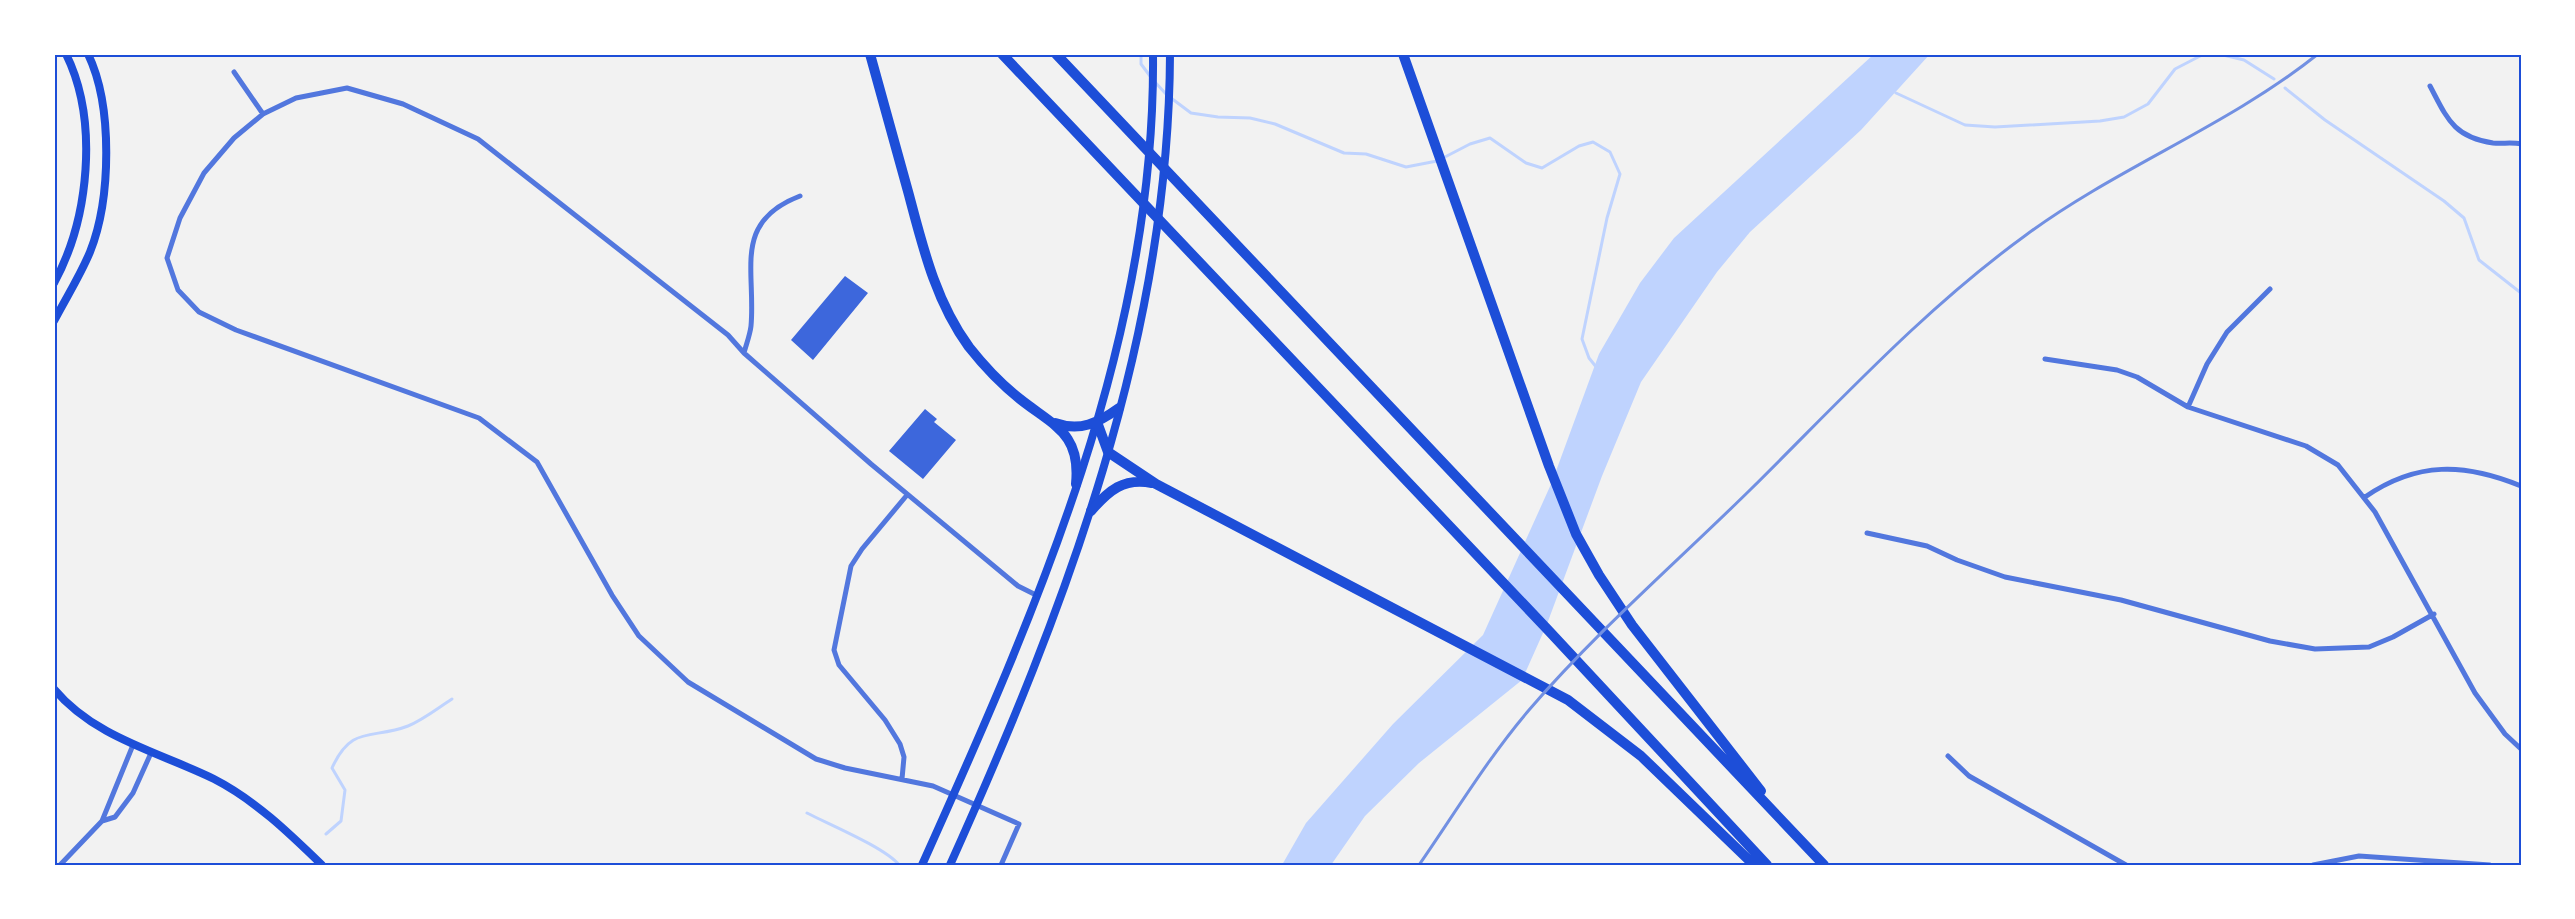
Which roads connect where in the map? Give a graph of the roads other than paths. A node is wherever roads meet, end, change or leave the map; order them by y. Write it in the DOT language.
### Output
graph roads {
  1 [pos="66,54"];
  2 [pos="88,54"];
  3 [pos="870,54"];
  4 [pos="1002,54"];
  5 [pos="1056,54"];
  6 [pos="1153,54"];
  7 [pos="1170,54"];
  8 [pos="1403,54"];
  9 [pos="234,72"];
  10 [pos="2430,86"];
  11 [pos="263,114"];
  12 [pos="2521,144"];
  13 [pos="800,196"];
  14 [pos="54,283"];
  15 [pos="2270,290"];
  16 [pos="54,321"];
  17 [pos="744,353"];
  18 [pos="2044,359"];
  19 [pos="2188,407"];
  20 [pos="1119,408"];
  21 [pos="1096,422"];
  22 [pos="1055,423"];
  23 [pos="1108,452"];
  24 [pos="1076,483"];
  25 [pos="1156,484"];
  26 [pos="2521,486"];
  27 [pos="907,495"];
  28 [pos="2365,497"];
  29 [pos="1091,511"];
  30 [pos="1867,533"];
  31 [pos="1038,596"];
  32 [pos="2434,614"];
  33 [pos="54,690"];
  34 [pos="54,695"];
  35 [pos="63,701"];
  36 [pos="133,745"];
  37 [pos="2521,749"];
  38 [pos="152,753"];
  39 [pos="1948,756"];
  40 [pos="902,779"];
  41 [pos="953,795"];
  42 [pos="976,806"];
  43 [pos="102,821"];
  44 [pos="1796,836"];
  45 [pos="60,865"];
  46 [pos="322,865"];
  47 [pos="922,865"];
  48 [pos="950,865"];
  49 [pos="1001,865"];
  50 [pos="1754,865"];
  51 [pos="1767,865"];
  52 [pos="1824,865"];
  53 [pos="2126,865"];
  54 [pos="2313,865"];
  55 [pos="2490,865"];
  1 -- 14 [label="main road"];
  2 -- 16 [label="main road"];
  3 -- 22 [label="highway"];
  4 -- 51 [label="highway"];
  5 -- 44 [label="highway"];
  6 -- 21 [label="main road"];
  7 -- 20 [label="main road"];
  8 -- 44 [label="highway"];
  9 -- 11 [label="street"];
  10 -- 12 [label="street"];
  11 -- 17 [label="street"];
  11 -- 40 [label="street"];
  13 -- 17 [label="street"];
  15 -- 19 [label="street"];
  17 -- 27 [label="street"];
  18 -- 19 [label="street"];
  19 -- 28 [label="street"];
  20 -- 21 [label="highway"];
  20 -- 23 [label="main road"];
  21 -- 22 [label="highway"];
  21 -- 23 [label="highway"];
  21 -- 24 [label="main road"];
  22 -- 24 [label="highway"];
  23 -- 25 [label="highway"];
  23 -- 29 [label="main road"];
  24 -- 31 [label="main road"];
  25 -- 29 [label="highway"];
  25 -- 50 [label="highway"];
  26 -- 28 [label="street"];
  27 -- 31 [label="street"];
  27 -- 40 [label="street"];
  28 -- 32 [label="street"];
  29 -- 42 [label="main road"];
  30 -- 32 [label="street"];
  31 -- 41 [label="main road"];
  32 -- 37 [label="street"];
  33 -- 35 [label="main road"];
  34 -- 35 [label="main road"];
  35 -- 36 [label="main road"];
  36 -- 38 [label="main road"];
  36 -- 43 [label="street"];
  38 -- 43 [label="street"];
  38 -- 46 [label="main road"];
  39 -- 53 [label="street"];
  40 -- 41 [label="street"];
  41 -- 42 [label="street"];
  41 -- 47 [label="main road"];
  42 -- 48 [label="main road"];
  42 -- 49 [label="street"];
  43 -- 45 [label="street"];
  44 -- 52 [label="highway"];
  54 -- 55 [label="street"];
}
